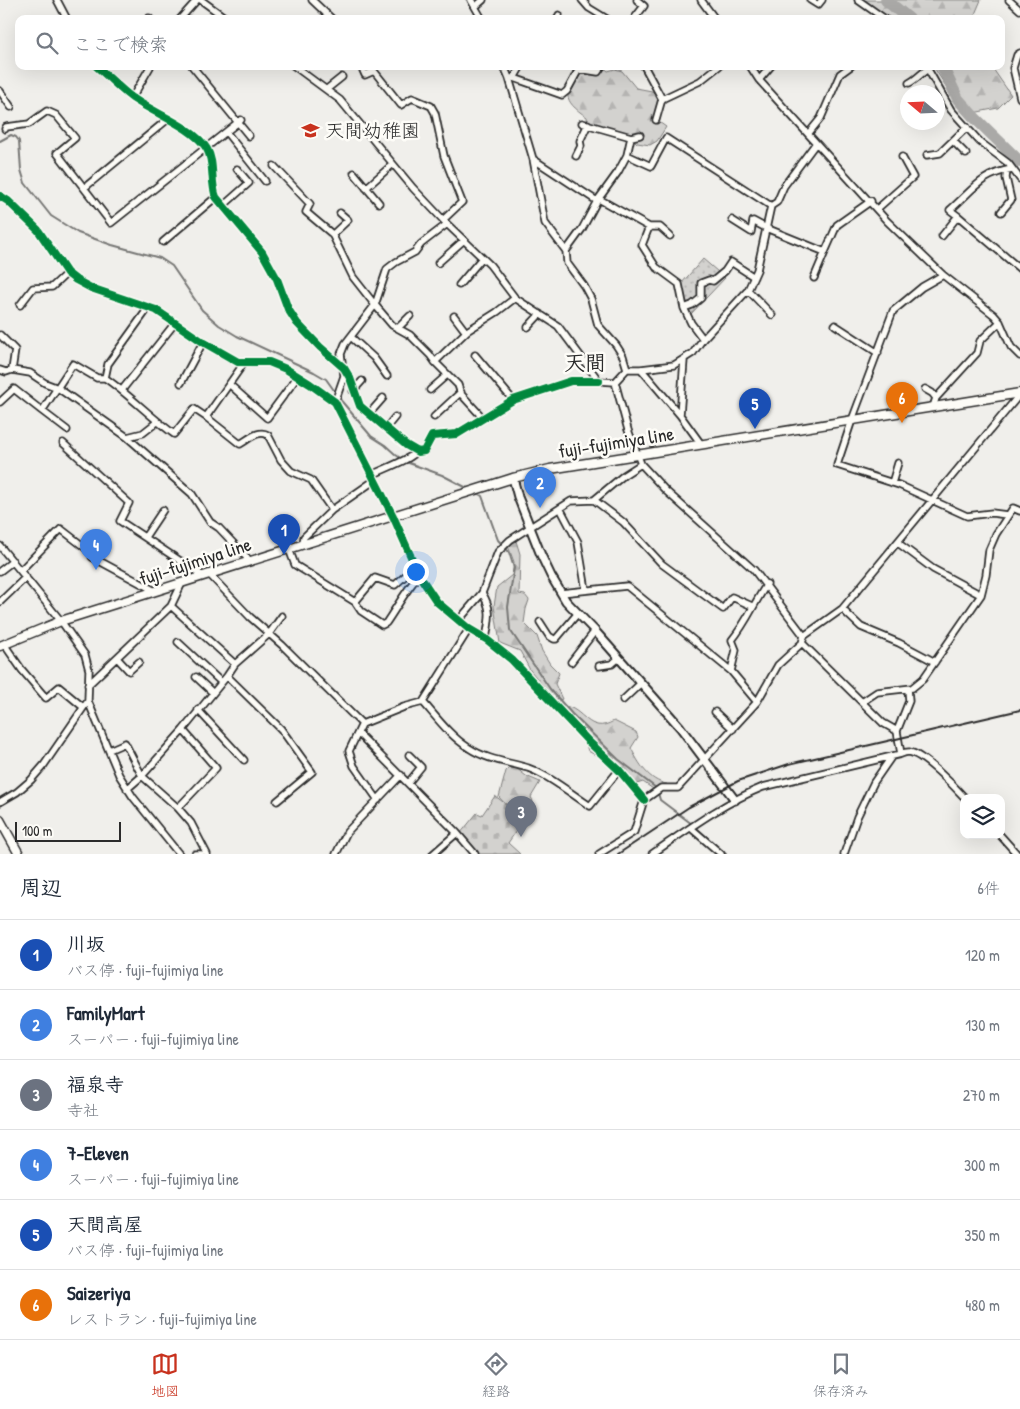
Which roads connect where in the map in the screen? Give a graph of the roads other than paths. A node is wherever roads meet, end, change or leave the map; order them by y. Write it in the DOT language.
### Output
graph roads {
  1 [pos="57,0"];
  2 [pos="199,0"];
  3 [pos="312,0"];
  4 [pos="471,0"];
  5 [pos="483,0"];
  6 [pos="582,0"];
  7 [pos="637,0"];
  8 [pos="701,0"];
  9 [pos="810,0"];
  10 [pos="822,0"];
  11 [pos="858,0"];
  12 [pos="1009,0"];
  13 [pos="475,7"];
  14 [pos="1020,10"];
  15 [pos="64,15"];
  16 [pos="184,15"];
  17 [pos="221,15"];
  18 [pos="328,15"];
  19 [pos="480,15"];
  20 [pos="600,15"];
  21 [pos="637,15"];
  22 [pos="712,15"];
  23 [pos="879,15"];
  24 [pos="1020,54"];
  25 [pos="101,70"];
  26 [pos="148,70"];
  27 [pos="195,70"];
  28 [pos="300,70"];
  29 [pos="363,70"];
  30 [pos="507,70"];
  31 [pos="518,70"];
  32 [pos="578,70"];
  33 [pos="585,70"];
  34 [pos="599,70"];
  35 [pos="646,70"];
  36 [pos="714,70"];
  37 [pos="753,70"];
  38 [pos="768,70"];
  39 [pos="846,70"];
  40 [pos="924,70"];
  41 [pos="928,70"];
  42 [pos="342,77"];
  43 [pos="512,78"];
  44 [pos="759,80"];
  45 [pos="910,84"];
  46 [pos="327,89"];
  47 [pos="0,91"];
  48 [pos="132,98"];
  49 [pos="1020,98"];
  50 [pos="662,99"];
  51 [pos="11,107"];
  52 [pos="168,119"];
  53 [pos="656,120"];
  54 [pos="239,121"];
  55 [pos="967,127"];
  56 [pos="5,128"];
  57 [pos="226,132"];
  58 [pos="808,134"];
  59 [pos="640,135"];
  60 [pos="249,136"];
  61 [pos="631,136"];
  62 [pos="953,141"];
  63 [pos="816,143"];
  64 [pos="206,148"];
  65 [pos="966,154"];
  66 [pos="627,155"];
  67 [pos="927,155"];
  68 [pos="576,156"];
  69 [pos="902,157"];
  70 [pos="533,159"];
  71 [pos="393,164"];
  72 [pos="274,166"];
  73 [pos="238,169"];
  74 [pos="354,173"];
  75 [pos="1015,173"];
  76 [pos="265,181"];
  77 [pos="84,188"];
  78 [pos="366,188"];
  79 [pos="0,196"];
  80 [pos="216,197"];
  81 [pos="598,200"];
  82 [pos="870,201"];
  83 [pos="379,204"];
  84 [pos="223,206"];
  85 [pos="771,206"];
  86 [pos="877,209"];
  87 [pos="1001,212"];
  88 [pos="340,213"];
  89 [pos="958,216"];
  90 [pos="732,220"];
  91 [pos="445,222"];
  92 [pos="649,227"];
  93 [pos="766,228"];
  94 [pos="332,235"];
  95 [pos="670,236"];
  96 [pos="942,236"];
  97 [pos="464,240"];
  98 [pos="163,242"];
  99 [pos="566,251"];
  100 [pos="824,252"];
  101 [pos="482,258"];
  102 [pos="438,263"];
  103 [pos="1020,269"];
  104 [pos="68,273"];
  105 [pos="943,275"];
  106 [pos="754,277"];
  107 [pos="814,278"];
  108 [pos="459,285"];
  109 [pos="748,290"];
  110 [pos="515,298"];
  111 [pos="20,304"];
  112 [pos="375,305"];
  113 [pos="150,307"];
  114 [pos="684,308"];
  115 [pos="540,314"];
  116 [pos="772,315"];
  117 [pos="410,316"];
  118 [pos="454,316"];
  119 [pos="1000,322"];
  120 [pos="175,323"];
  121 [pos="835,325"];
  122 [pos="528,327"];
  123 [pos="398,328"];
  124 [pos="466,332"];
  125 [pos="0,335"];
  126 [pos="351,337"];
  127 [pos="703,339"];
  128 [pos="203,342"];
  129 [pos="878,353"];
  130 [pos="475,355"];
  131 [pos="1020,356"];
  132 [pos="684,360"];
  133 [pos="435,362"];
  134 [pos="244,363"];
  135 [pos="344,368"];
  136 [pos="627,369"];
  137 [pos="641,369"];
  138 [pos="0,370"];
  139 [pos="12,370"];
  140 [pos="447,375"];
  141 [pos="298,376"];
  142 [pos="386,376"];
  143 [pos="105,378"];
  144 [pos="362,380"];
  145 [pos="599,381"];
  146 [pos="615,382"];
  147 [pos="181,383"];
  148 [pos="229,384"];
  149 [pos="58,388"];
  150 [pos="925,389"];
  151 [pos="122,390"];
  152 [pos="430,390"];
  153 [pos="354,391"];
  154 [pos="461,392"];
  155 [pos="1020,394"];
  156 [pos="383,398"];
  157 [pos="936,398"];
  158 [pos="336,400"];
  159 [pos="513,400"];
  160 [pos="0,402"];
  161 [pos="934,407"];
  162 [pos="42,411"];
  163 [pos="369,414"];
  164 [pos="680,415"];
  165 [pos="206,416"];
  166 [pos="395,417"];
  167 [pos="434,417"];
  168 [pos="483,418"];
  169 [pos="852,420"];
  170 [pos="157,422"];
  171 [pos="386,428"];
  172 [pos="67,430"];
  173 [pos="127,437"];
  174 [pos="63,443"];
  175 [pos="701,444"];
  176 [pos="417,451"];
  177 [pos="638,455"];
  178 [pos="898,463"];
  179 [pos="641,464"];
  180 [pos="374,478"];
  181 [pos="513,478"];
  182 [pos="892,483"];
  183 [pos="594,500"];
  184 [pos="933,501"];
  185 [pos="560,508"];
  186 [pos="162,510"];
  187 [pos="332,510"];
  188 [pos="1020,511"];
  189 [pos="393,516"];
  190 [pos="1007,516"];
  191 [pos="530,526"];
  192 [pos="145,537"];
  193 [pos="898,543"];
  194 [pos="303,544"];
  195 [pos="1,548"];
  196 [pos="289,549"];
  197 [pos="14,561"];
  198 [pos="250,561"];
  199 [pos="415,567"];
  200 [pos="21,570"];
  201 [pos="0,571"];
  202 [pos="206,575"];
  203 [pos="418,575"];
  204 [pos="26,577"];
  205 [pos="183,582"];
  206 [pos="766,584"];
  207 [pos="586,590"];
  208 [pos="155,591"];
  209 [pos="482,593"];
  210 [pos="561,593"];
  211 [pos="981,595"];
  212 [pos="0,602"];
  213 [pos="355,602"];
  214 [pos="171,606"];
  215 [pos="752,606"];
  216 [pos="842,609"];
  217 [pos="578,614"];
  218 [pos="282,616"];
  219 [pos="460,620"];
  220 [pos="62,621"];
  221 [pos="540,622"];
  222 [pos="469,629"];
  223 [pos="595,631"];
  224 [pos="269,634"];
  225 [pos="804,636"];
  226 [pos="486,639"];
  227 [pos="178,642"];
  228 [pos="802,643"];
  229 [pos="2,645"];
  230 [pos="116,658"];
  231 [pos="619,658"];
  232 [pos="139,662"];
  233 [pos="571,662"];
  234 [pos="935,662"];
  235 [pos="235,664"];
  236 [pos="599,666"];
  237 [pos="731,671"];
  238 [pos="228,676"];
  239 [pos="196,677"];
  240 [pos="222,682"];
  241 [pos="641,684"];
  242 [pos="88,685"];
  243 [pos="908,689"];
  244 [pos="212,692"];
  245 [pos="623,700"];
  246 [pos="88,701"];
  247 [pos="423,702"];
  248 [pos="757,702"];
  249 [pos="862,702"];
  250 [pos="83,707"];
  251 [pos="198,710"];
  252 [pos="716,712"];
  253 [pos="362,724"];
  254 [pos="733,729"];
  255 [pos="182,730"];
  256 [pos="897,731"];
  257 [pos="358,733"];
  258 [pos="110,750"];
  259 [pos="901,754"];
  260 [pos="408,755"];
  261 [pos="892,756"];
  262 [pos="244,760"];
  263 [pos="704,760"];
  264 [pos="620,770"];
  265 [pos="401,775"];
  266 [pos="142,776"];
  267 [pos="408,782"];
  268 [pos="127,789"];
  269 [pos="961,794"];
  270 [pos="378,800"];
  271 [pos="644,800"];
  272 [pos="735,800"];
  273 [pos="277,801"];
  274 [pos="0,802"];
  275 [pos="178,808"];
  276 [pos="0,820"];
  277 [pos="691,828"];
  278 [pos="457,833"];
  279 [pos="1004,839"];
  280 [pos="1016,853"];
  281 [pos="19,854"];
  282 [pos="179,854"];
  283 [pos="195,854"];
  284 [pos="201,854"];
  285 [pos="207,854"];
  286 [pos="336,854"];
  287 [pos="433,854"];
  288 [pos="475,854"];
  289 [pos="599,854"];
  290 [pos="652,854"];
  291 [pos="721,854"];
  292 [pos="844,854"];
  1 -- 15 [label="street"];
  2 -- 16 [label="street"];
  2 -- 17 [label="street"];
  3 -- 18 [label="street"];
  4 -- 13 [label="street"];
  5 -- 13 [label="street"];
  6 -- 20 [label="street"];
  7 -- 21 [label="street"];
  8 -- 22 [label="street"];
  9 -- 10 [label="street"];
  11 -- 23 [label="street"];
  12 -- 14 [label="street"];
  13 -- 19 [label="street"];
  24 -- 49 [label="street"];
  25 -- 48 [label="street"];
  26 -- 48 [label="street"];
  27 -- 54 [label="street"];
  28 -- 46 [label="street"];
  29 -- 91 [label="street"];
  30 -- 43 [label="street"];
  31 -- 43 [label="street"];
  32 -- 43 [label="street"];
  33 -- 34 [label="street"];
  35 -- 50 [label="street"];
  36 -- 50 [label="street"];
  37 -- 44 [label="street"];
  38 -- 44 [label="street"];
  39 -- 58 [label="street"];
  40 -- 45 [label="street"];
  41 -- 55 [label="street"];
  42 -- 46 [label="street"];
  43 -- 70 [label="street"];
  44 -- 58 [label="street"];
  46 -- 71 [label="street"];
  47 -- 51 [label="street"];
  48 -- 52 [label="street"];
  50 -- 53 [label="street"];
  52 -- 64 [label="street"];
  52 -- 77 [label="street"];
  54 -- 57 [label="street"];
  54 -- 60 [label="street"];
  55 -- 62 [label="street"];
  55 -- 75 [label="street"];
  56 -- 77 [label="street"];
  57 -- 64 [label="street"];
  57 -- 76 [label="street"];
  58 -- 63 [label="street"];
  59 -- 61 [label="street"];
  61 -- 66 [label="street"];
  61 -- 68 [label="street"];
  62 -- 65 [label="street"];
  62 -- 67 [label="street"];
  63 -- 82 [label="street"];
  63 -- 85 [label="street"];
  64 -- 77 [label="street"];
  64 -- 80 [label="street"];
  66 -- 81 [label="street"];
  66 -- 85 [label="street"];
  69 -- 86 [label="street"];
  70 -- 81 [label="street"];
  70 -- 99 [label="street"];
  71 -- 78 [label="street"];
  71 -- 91 [label="street"];
  72 -- 94 [label="street"];
  73 -- 84 [label="street"];
  74 -- 78 [label="street"];
  75 -- 87 [label="street"];
  75 -- 89 [label="street"];
  78 -- 83 [label="street"];
  79 -- 104 [label="street"];
  80 -- 84 [label="street"];
  80 -- 98 [label="street"];
  81 -- 92 [label="street"];
  81 -- 99 [label="street"];
  82 -- 86 [label="street"];
  82 -- 100 [label="street"];
  84 -- 135 [label="street"];
  85 -- 93 [label="street"];
  86 -- 105 [label="street"];
  88 -- 94 [label="street"];
  89 -- 96 [label="street"];
  89 -- 103 [label="street"];
  90 -- 93 [label="street"];
  91 -- 97 [label="street"];
  91 -- 112 [label="street"];
  92 -- 95 [label="street"];
  92 -- 114 [label="street"];
  93 -- 100 [label="street"];
  93 -- 106 [label="street"];
  94 -- 112 [label="street"];
  97 -- 101 [label="street"];
  97 -- 102 [label="street"];
  99 -- 136 [label="street"];
  100 -- 107 [label="street"];
  101 -- 108 [label="street"];
  101 -- 110 [label="street"];
  104 -- 111 [label="street"];
  104 -- 113 [label="street"];
  105 -- 119 [label="street"];
  105 -- 129 [label="street"];
  106 -- 109 [label="street"];
  106 -- 114 [label="street"];
  109 -- 116 [label="street"];
  109 -- 127 [label="street"];
  110 -- 115 [label="street"];
  110 -- 124 [label="street"];
  112 -- 123 [label="street"];
  112 -- 126 [label="street"];
  113 -- 120 [label="street"];
  113 -- 143 [label="street"];
  114 -- 127 [label="street"];
  115 -- 122 [label="street"];
  115 -- 145 [label="street"];
  117 -- 123 [label="street"];
  118 -- 124 [label="street"];
  119 -- 131 [label="street"];
  119 -- 157 [label="street"];
  120 -- 128 [label="street"];
  120 -- 151 [label="street"];
  121 -- 129 [label="street"];
  123 -- 133 [label="street"];
  124 -- 133 [label="street"];
  125 -- 139 [label="street"];
  126 -- 135 [label="street"];
  126 -- 142 [label="street"];
  127 -- 132 [label="street"];
  128 -- 134 [label="street"];
  128 -- 147 [label="street"];
  129 -- 169 [label="street"];
  130 -- 159 [label="street"];
  132 -- 137 [label="street"];
  132 -- 164 [label="street"];
  133 -- 140 [label="street"];
  134 -- 141 [label="street"];
  134 -- 148 [label="street"];
  135 -- 153 [label="street"];
  135 -- 158 [label="street"];
  136 -- 137 [label="street"];
  136 -- 146 [label="street"];
  137 -- 164 [label="street"];
  138 -- 139 [label="street"];
  139 -- 149 [label="street"];
  140 -- 152 [label="street"];
  140 -- 154 [label="street"];
  141 -- 148 [label="street"];
  141 -- 158 [label="street"];
  143 -- 149 [label="street"];
  143 -- 151 [label="street"];
  144 -- 153 [label="street"];
  145 -- 146 [label="street"];
  145 -- 159 [label="street"];
  146 -- 177 [label="street"];
  148 -- 165 [label="street"];
  149 -- 162 [label="street"];
  149 -- 173 [label="street"];
  150 -- 157 [label="street"];
  151 -- 170 [label="street"];
  153 -- 163 [label="street"];
  154 -- 167 [label="street"];
  154 -- 168 [label="street"];
  155 -- 161 [label="main road, fuji-fujimiya line"];
  155 -- 184 [label="street"];
  156 -- 163 [label="street"];
  157 -- 161 [label="street"];
  158 -- 180 [label="street"];
  159 -- 168 [label="street"];
  160 -- 162 [label="street"];
  161 -- 169 [label="main road, fuji-fujimiya line"];
  162 -- 172 [label="street"];
  163 -- 171 [label="street"];
  164 -- 175 [label="street"];
  165 -- 170 [label="street"];
  165 -- 187 [label="street"];
  166 -- 171 [label="street"];
  168 -- 176 [label="street"];
  169 -- 175 [label="main road, fuji-fujimiya line"];
  169 -- 182 [label="street"];
  170 -- 173 [label="street"];
  171 -- 176 [label="street"];
  173 -- 198 [label="street"];
  174 -- 192 [label="street"];
  175 -- 177 [label="main road, fuji-fujimiya line"];
  176 -- 180 [label="street"];
  177 -- 179 [label="street"];
  177 -- 181 [label="main road, fuji-fujimiya line"];
  178 -- 182 [label="street"];
  179 -- 183 [label="street"];
  179 -- 206 [label="street"];
  180 -- 187 [label="street"];
  180 -- 189 [label="street"];
  181 -- 189 [label="main road, fuji-fujimiya line"];
  181 -- 191 [label="street"];
  182 -- 184 [label="street"];
  183 -- 185 [label="street"];
  183 -- 215 [label="street"];
  184 -- 190 [label="street"];
  184 -- 193 [label="street"];
  185 -- 191 [label="street"];
  185 -- 207 [label="street"];
  186 -- 192 [label="street"];
  187 -- 194 [label="street"];
  188 -- 190 [label="street"];
  189 -- 194 [label="main road, fuji-fujimiya line"];
  189 -- 199 [label="street"];
  190 -- 211 [label="street"];
  191 -- 209 [label="street"];
  191 -- 210 [label="street"];
  192 -- 202 [label="street"];
  193 -- 211 [label="street"];
  193 -- 216 [label="street"];
  194 -- 196 [label="main road, fuji-fujimiya line"];
  195 -- 197 [label="street"];
  196 -- 198 [label="main road, fuji-fujimiya line"];
  196 -- 213 [label="street"];
  197 -- 200 [label="street"];
  197 -- 201 [label="street"];
  198 -- 202 [label="main road, fuji-fujimiya line"];
  199 -- 203 [label="street"];
  199 -- 213 [label="street"];
  200 -- 204 [label="street"];
  200 -- 208 [label="street"];
  202 -- 205 [label="main road, fuji-fujimiya line"];
  202 -- 224 [label="street"];
  203 -- 213 [label="street"];
  203 -- 219 [label="street"];
  204 -- 212 [label="street"];
  204 -- 220 [label="street"];
  205 -- 208 [label="main road, fuji-fujimiya line"];
  205 -- 214 [label="street"];
  206 -- 215 [label="street"];
  206 -- 225 [label="street"];
  207 -- 210 [label="street"];
  207 -- 237 [label="street"];
  208 -- 220 [label="main road, fuji-fujimiya line"];
  209 -- 219 [label="street"];
  209 -- 226 [label="street"];
  210 -- 217 [label="street"];
  211 -- 234 [label="street"];
  214 -- 230 [label="street"];
  214 -- 235 [label="street"];
  215 -- 237 [label="street"];
  216 -- 225 [label="street"];
  216 -- 234 [label="street"];
  217 -- 221 [label="street"];
  217 -- 223 [label="street"];
  218 -- 224 [label="street"];
  219 -- 222 [label="street"];
  220 -- 229 [label="main road, fuji-fujimiya line"];
  220 -- 242 [label="street"];
  222 -- 226 [label="street"];
  222 -- 247 [label="street"];
  223 -- 231 [label="street"];
  223 -- 233 [label="street"];
  224 -- 235 [label="street"];
  224 -- 253 [label="street"];
  225 -- 228 [label="street"];
  226 -- 264 [label="street"];
  227 -- 240 [label="street"];
  228 -- 248 [label="street"];
  228 -- 249 [label="street"];
  229 -- 250 [label="street"];
  230 -- 232 [label="street"];
  230 -- 242 [label="street"];
  231 -- 236 [label="street"];
  231 -- 241 [label="street"];
  234 -- 243 [label="street"];
  235 -- 238 [label="street"];
  237 -- 248 [label="street"];
  238 -- 240 [label="street"];
  238 -- 273 [label="street"];
  239 -- 244 [label="street"];
  240 -- 244 [label="street"];
  241 -- 245 [label="street"];
  241 -- 263 [label="street"];
  242 -- 246 [label="street"];
  243 -- 249 [label="street"];
  243 -- 256 [label="street"];
  244 -- 251 [label="street"];
  246 -- 250 [label="street"];
  246 -- 258 [label="street"];
  247 -- 253 [label="street"];
  247 -- 264 [label="street"];
  248 -- 254 [label="street"];
  249 -- 256 [label="street"];
  250 -- 274 [label="street"];
  251 -- 255 [label="street"];
  251 -- 262 [label="street"];
  252 -- 254 [label="street"];
  253 -- 257 [label="street"];
  254 -- 263 [label="street"];
  255 -- 266 [label="street"];
  255 -- 275 [label="street"];
  256 -- 259 [label="street"];
  257 -- 265 [label="street"];
  257 -- 270 [label="street"];
  258 -- 266 [label="street"];
  258 -- 268 [label="street"];
  259 -- 261 [label="street"];
  259 -- 269 [label="street"];
  260 -- 267 [label="street"];
  261 -- 272 [label="street"];
  261 -- 292 [label="street"];
  263 -- 271 [label="street"];
  263 -- 272 [label="street"];
  264 -- 271 [label="street"];
  265 -- 267 [label="street"];
  265 -- 270 [label="street"];
  266 -- 268 [label="street"];
  266 -- 275 [label="street"];
  267 -- 278 [label="street"];
  268 -- 282 [label="street"];
  270 -- 286 [label="street"];
  271 -- 289 [label="street"];
  272 -- 277 [label="street"];
  275 -- 285 [label="street"];
  276 -- 281 [label="main road"];
  277 -- 290 [label="street"];
  277 -- 291 [label="street"];
  278 -- 287 [label="street"];
  278 -- 288 [label="street"];
  279 -- 280 [label="street"];
  283 -- 284 [label="street"];
}
